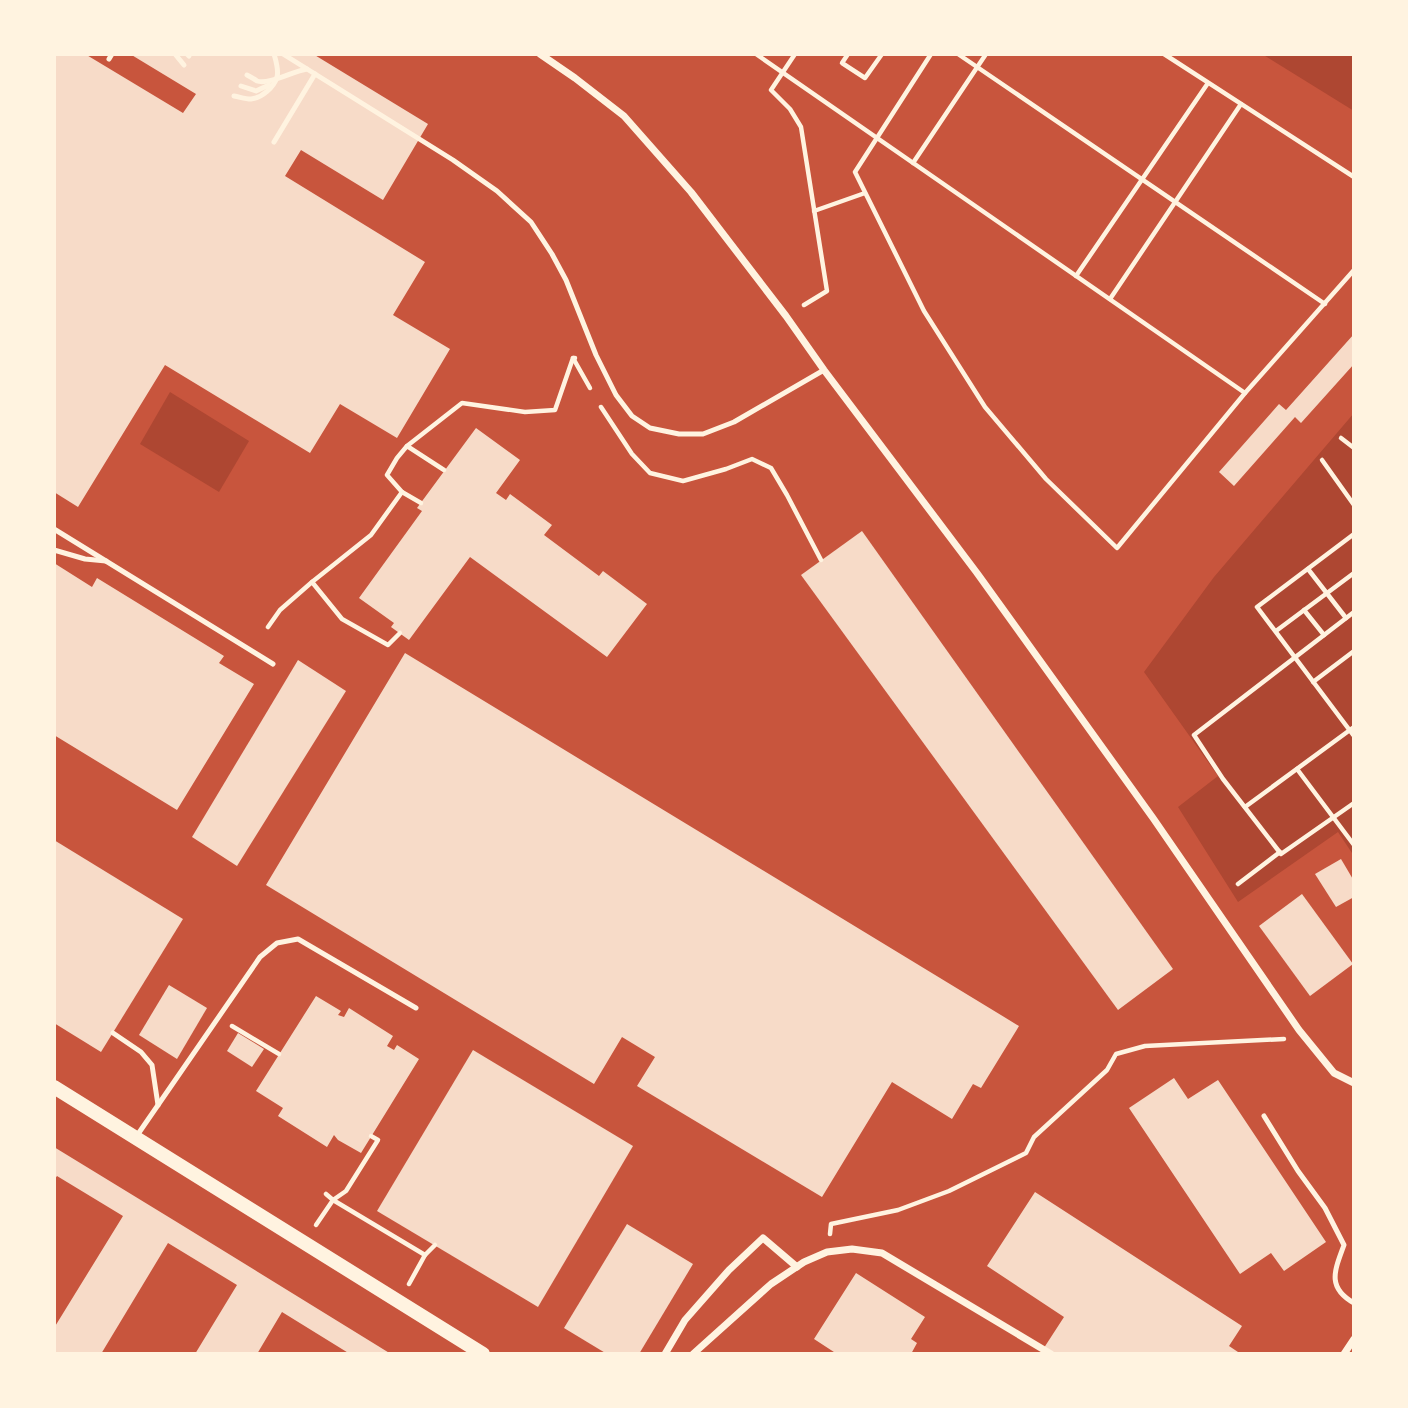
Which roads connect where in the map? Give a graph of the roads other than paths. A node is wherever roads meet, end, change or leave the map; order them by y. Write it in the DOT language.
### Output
graph roads {
  1 [pos="175,54"];
  2 [pos="274,54"];
  3 [pos="284,54"];
  4 [pos="540,54"];
  5 [pos="184,65"];
  6 [pos="307,69"];
  7 [pos="315,74"];
  8 [pos="247,75"];
  9 [pos="277,78"];
  10 [pos="241,86"];
  11 [pos="234,96"];
  12 [pos="274,142"];
  13 [pos="824,370"];
  14 [pos="54,529"];
  15 [pos="54,550"];
  16 [pos="108,561"];
  17 [pos="273,664"];
  18 [pos="416,1008"];
  19 [pos="113,1033"];
  20 [pos="1354,1083"];
  21 [pos="54,1087"];
  22 [pos="159,1105"];
  23 [pos="1264,1116"];
  24 [pos="136,1138"];
  25 [pos="797,1267"];
  26 [pos="1354,1303"];
  27 [pos="1354,1339"];
  28 [pos="483,1354"];
  29 [pos="665,1354"];
  30 [pos="693,1354"];
  31 [pos="1051,1354"];
  32 [pos="1344,1354"];
  1 -- 5 [label="lane"];
  2 -- 9 [label="lane"];
  3 -- 6 [label="lane"];
  4 -- 13 [label="street"];
  6 -- 7 [label="lane"];
  6 -- 9 [label="lane"];
  7 -- 12 [label="lane"];
  7 -- 13 [label="lane"];
  8 -- 9 [label="lane"];
  9 -- 10 [label="lane"];
  9 -- 11 [label="lane"];
  13 -- 20 [label="street"];
  14 -- 16 [label="lane"];
  15 -- 16 [label="lane"];
  16 -- 17 [label="lane"];
  18 -- 22 [label="lane"];
  19 -- 22 [label="lane"];
  21 -- 24 [label="main road"];
  22 -- 24 [label="lane"];
  23 -- 26 [label="lane"];
  24 -- 28 [label="main road"];
  25 -- 29 [label="street"];
  25 -- 30 [label="street"];
  25 -- 31 [label="street"];
  27 -- 32 [label="street"];
}
